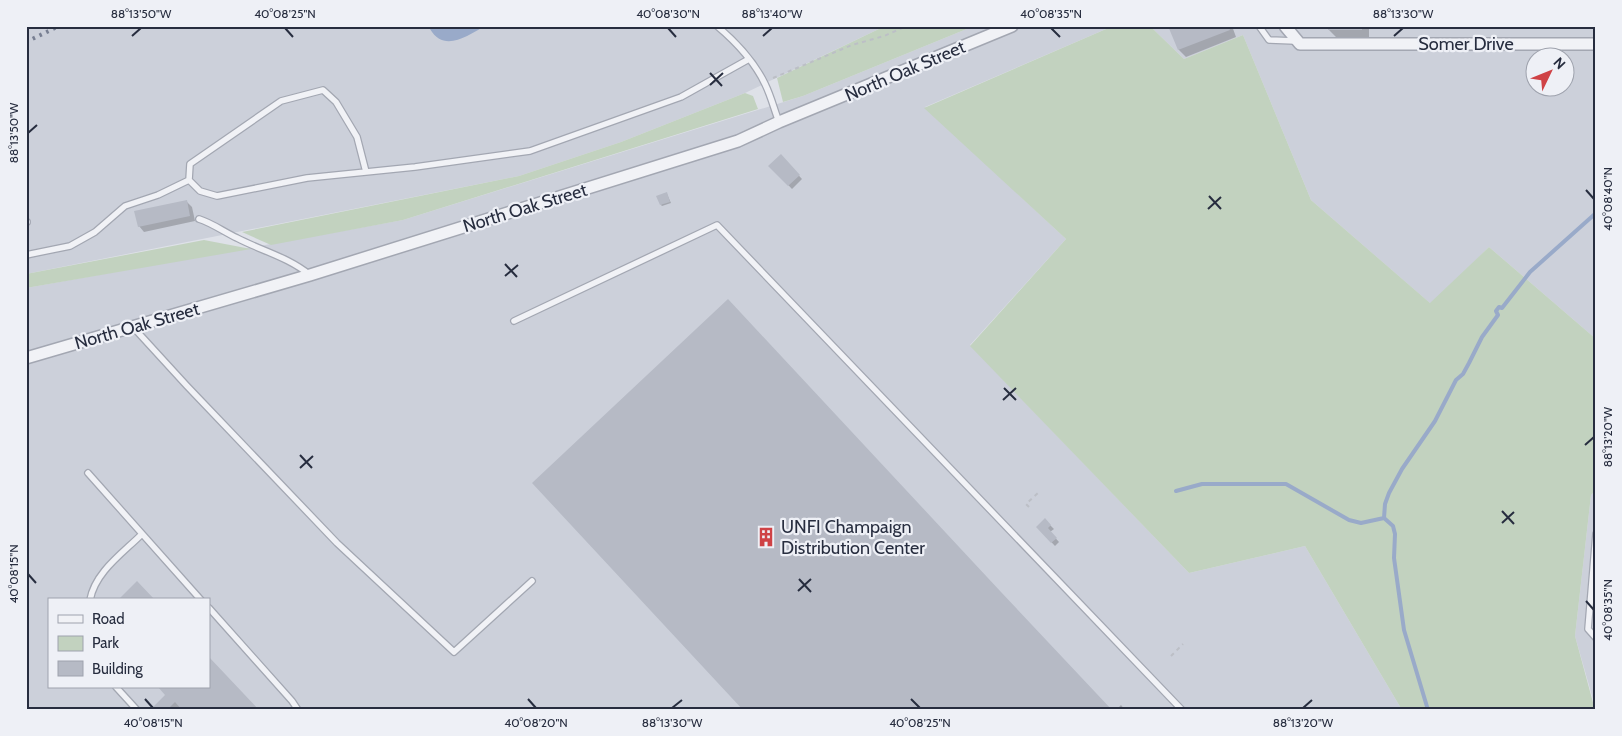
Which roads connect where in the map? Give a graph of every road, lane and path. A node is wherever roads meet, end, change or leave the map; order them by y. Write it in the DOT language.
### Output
graph roads {
  1 [pos="717,26"];
  2 [pos="907,26"];
  3 [pos="1012,26"];
  4 [pos="1259,26"];
  5 [pos="1285,26"];
  6 [pos="1297,41"];
  7 [pos="1596,44"];
  8 [pos="749,59"];
  9 [pos="764,82"];
  10 [pos="779,122"];
  11 [pos="366,172"];
  12 [pos="189,180"];
  13 [pos="199,219"];
  14 [pos="26,255"];
  15 [pos="310,275"];
  16 [pos="514,321"];
  17 [pos="133,327"];
  18 [pos="26,358"];
  19 [pos="88,473"];
  20 [pos="1038,493"];
  21 [pos="1029,507"];
  22 [pos="142,534"];
  23 [pos="1596,534"];
  24 [pos="532,581"];
  25 [pos="90,598"];
  26 [pos="199,598"];
  27 [pos="210,609"];
  28 [pos="1596,638"];
  29 [pos="1183,644"];
  30 [pos="1171,656"];
  31 [pos="117,688"];
  32 [pos="137,710"];
  33 [pos="298,710"];
  34 [pos="1182,710"];
  1 -- 8 [label="lane"];
  2 -- 9 [label="path"];
  3 -- 10 [label="street, North Oak Street"];
  4 -- 6 [label="lane"];
  5 -- 6 [label="street"];
  6 -- 7 [label="street, Somer Drive"];
  8 -- 9 [label="lane"];
  8 -- 11 [label="lane"];
  9 -- 10 [label="lane"];
  10 -- 15 [label="street, North Oak Street"];
  11 -- 12 [label="lane"];
  11 -- 12 [label="lane"];
  12 -- 14 [label="lane"];
  13 -- 15 [label="lane"];
  15 -- 17 [label="street, North Oak Street"];
  16 -- 34 [label="lane"];
  17 -- 18 [label="street, North Oak Street"];
  17 -- 24 [label="lane"];
  19 -- 22 [label="lane"];
  20 -- 21 [label="path"];
  22 -- 25 [label="lane"];
  22 -- 26 [label="lane"];
  23 -- 28 [label="lane"];
  27 -- 33 [label="lane"];
  29 -- 30 [label="path"];
  31 -- 32 [label="lane"];
}
